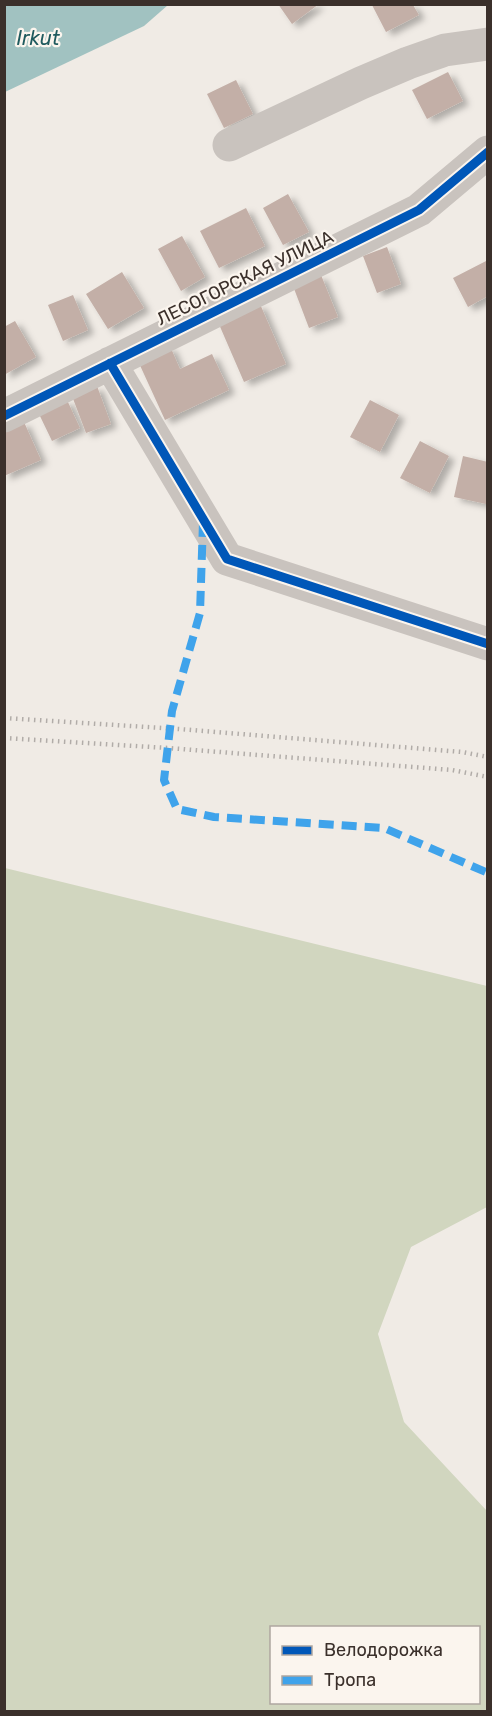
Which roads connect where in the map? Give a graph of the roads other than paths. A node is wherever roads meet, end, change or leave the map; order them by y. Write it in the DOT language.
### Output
graph roads {
  1 [pos="488,44"];
  2 [pos="229,145"];
  3 [pos="488,152"];
  4 [pos="110,363"];
  5 [pos="4,416"];
  6 [pos="488,644"];
  1 -- 2 [label="street"];
  3 -- 4 [label="street, ЛЕСОГОРСКАЯ УЛИЦА"];
  4 -- 5 [label="street, ЛЕСОГОРСКАЯ УЛИЦА"];
  4 -- 6 [label="street"];
}
